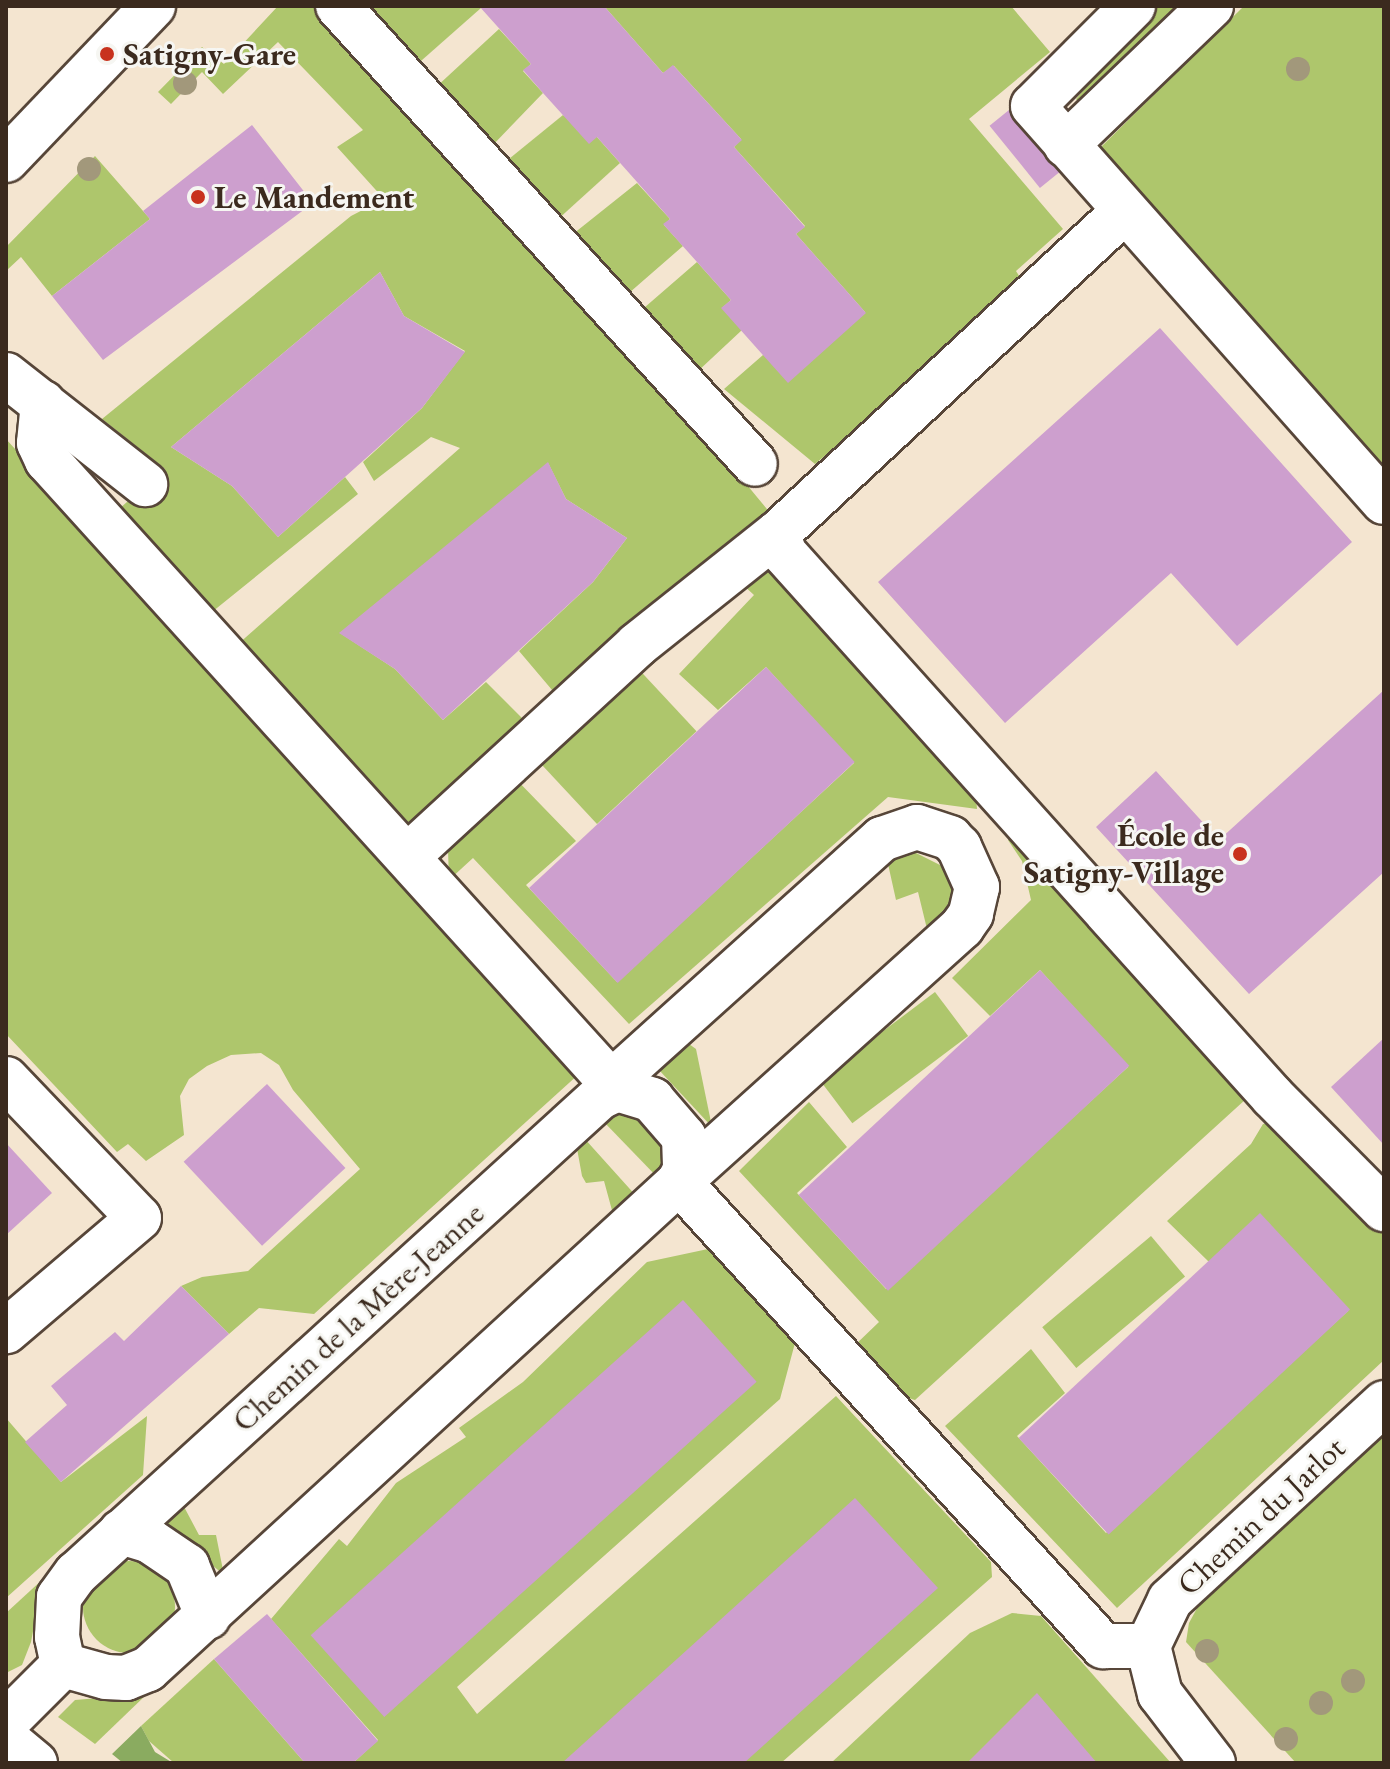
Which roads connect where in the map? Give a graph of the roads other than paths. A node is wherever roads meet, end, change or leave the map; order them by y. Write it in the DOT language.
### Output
graph roads {
  1 [pos="153,6"];
  2 [pos="338,6"];
  3 [pos="1133,6"];
  4 [pos="1211,6"];
  5 [pos="1066,145"];
  6 [pos="6,160"];
  7 [pos="1124,212"];
  8 [pos="6,375"];
  9 [pos="43,403"];
  10 [pos="755,464"];
  11 [pos="145,484"];
  12 [pos="1384,502"];
  13 [pos="778,533"];
  14 [pos="1011,806"];
  15 [pos="959,847"];
  16 [pos="409,855"];
  17 [pos="6,1079"];
  18 [pos="614,1086"];
  19 [pos="679,1182"];
  20 [pos="1384,1209"];
  21 [pos="6,1331"];
  22 [pos="1384,1403"];
  23 [pos="121,1532"];
  24 [pos="208,1617"];
  25 [pos="1148,1646"];
  26 [pos="63,1665"];
  27 [pos="6,1722"];
  28 [pos="6,1739"];
  29 [pos="35,1763"];
  30 [pos="1213,1763"];
  1 -- 6 [label="street"];
  2 -- 10 [label="street"];
  3 -- 5 [label="street"];
  4 -- 5 [label="street"];
  5 -- 7 [label="street"];
  7 -- 12 [label="street"];
  7 -- 13 [label="street"];
  8 -- 9 [label="street"];
  9 -- 11 [label="street"];
  9 -- 16 [label="street"];
  13 -- 14 [label="street"];
  13 -- 16 [label="street"];
  14 -- 15 [label="street"];
  14 -- 20 [label="street"];
  15 -- 18 [label="street, Chemin de la Mère-Jeanne"];
  15 -- 19 [label="street"];
  16 -- 18 [label="street"];
  17 -- 21 [label="street"];
  18 -- 19 [label="street"];
  18 -- 23 [label="street, Chemin de la Mère-Jeanne"];
  19 -- 24 [label="street"];
  19 -- 25 [label="street"];
  22 -- 25 [label="street, Chemin du Jarlot"];
  23 -- 24 [label="street"];
  23 -- 26 [label="street, Chemin de la Mère-Jeanne"];
  24 -- 26 [label="street"];
  25 -- 30 [label="street"];
  26 -- 27 [label="street"];
  28 -- 29 [label="street"];
}
